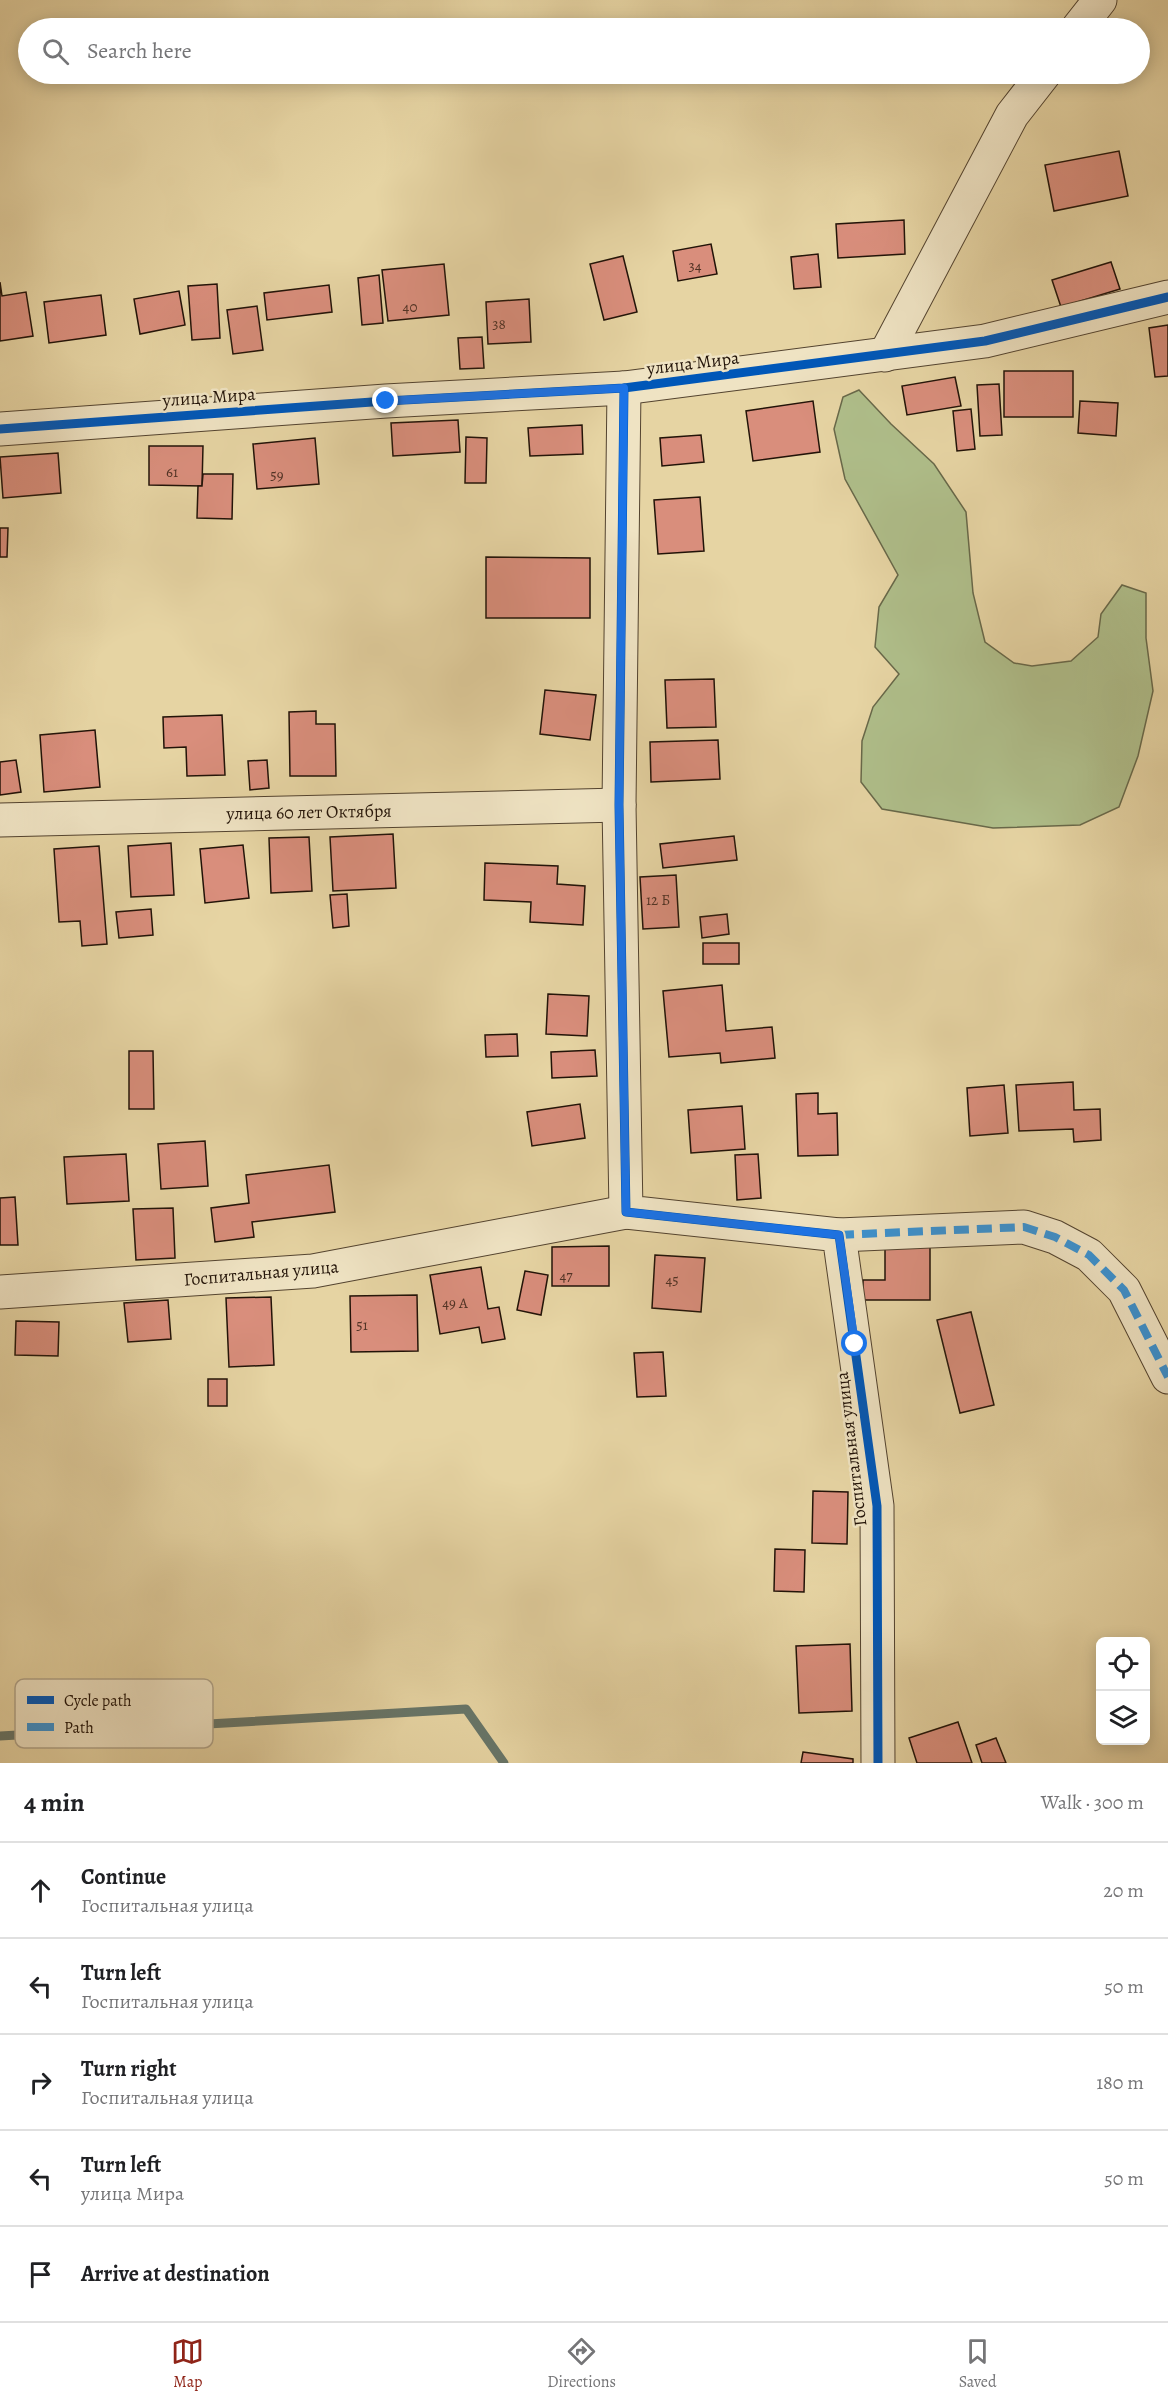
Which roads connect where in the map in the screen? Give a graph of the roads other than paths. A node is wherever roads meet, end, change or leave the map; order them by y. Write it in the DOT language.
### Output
graph roads {
  1 [pos="1100,0"];
  2 [pos="1086,18"];
  3 [pos="1036,84"];
  4 [pos="1168,297"];
  5 [pos="885,355"];
  6 [pos="624,388"];
  7 [pos="0,429"];
  8 [pos="619,805"];
  9 [pos="0,820"];
  10 [pos="626,1212"];
  11 [pos="839,1235"];
  12 [pos="0,1292"];
  13 [pos="1168,1377"];
  14 [pos="878,1763"];
  1 -- 2 [label="street"];
  3 -- 5 [label="street"];
  4 -- 5 [label="street, улица Мира"];
  5 -- 6 [label="street, улица Мира"];
  6 -- 7 [label="street, улица Мира"];
  6 -- 8 [label="street"];
  8 -- 9 [label="street, улица 60 лет Октября"];
  8 -- 10 [label="street"];
  10 -- 11 [label="street, Госпитальная улица"];
  10 -- 12 [label="street, Госпитальная улица"];
  11 -- 13 [label="street"];
  11 -- 14 [label="street, Госпитальная улица"];
}
